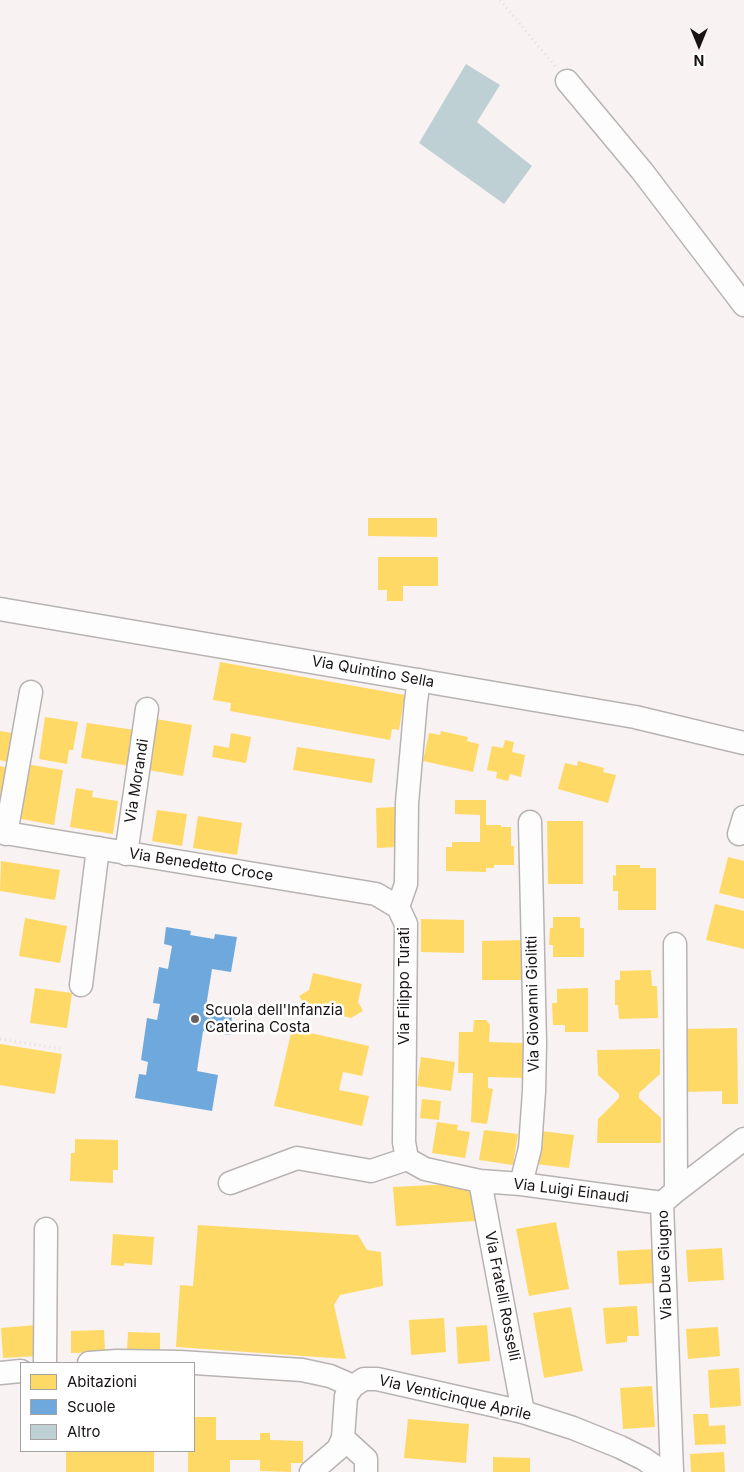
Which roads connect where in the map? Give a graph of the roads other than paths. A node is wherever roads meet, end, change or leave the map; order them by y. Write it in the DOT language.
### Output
graph roads {
  1 [pos="567,80"];
  2 [pos="744,305"];
  3 [pos="0,609"];
  4 [pos="419,680"];
  5 [pos="31,692"];
  6 [pos="148,709"];
  7 [pos="744,743"];
  8 [pos="530,822"];
  9 [pos="3,833"];
  10 [pos="98,848"];
  11 [pos="126,854"];
  12 [pos="398,907"];
  13 [pos="675,944"];
  14 [pos="81,984"];
  15 [pos="744,1139"];
  16 [pos="407,1159"];
  17 [pos="480,1181"];
  18 [pos="230,1183"];
  19 [pos="520,1184"];
  20 [pos="669,1197"];
  21 [pos="46,1229"];
  22 [pos="45,1362"];
  23 [pos="103,1362"];
  24 [pos="180,1362"];
  25 [pos="195,1363"];
  26 [pos="20,1370"];
  27 [pos="0,1373"];
  28 [pos="353,1386"];
  29 [pos="523,1412"];
  30 [pos="342,1438"];
  31 [pos="311,1472"];
  32 [pos="366,1472"];
  33 [pos="663,1472"];
  34 [pos="672,1472"];
  1 -- 2 [label="street"];
  3 -- 4 [label="street, Via Quintino Sella"];
  4 -- 7 [label="street, Via Quintino Sella"];
  4 -- 12 [label="street, Via Filippo Turati"];
  5 -- 9 [label="street"];
  6 -- 11 [label="street, Via Morandi"];
  8 -- 19 [label="street, Via Giovanni Giolitti"];
  9 -- 10 [label="street, Via Benedetto Croce"];
  10 -- 11 [label="street, Via Benedetto Croce"];
  10 -- 14 [label="street"];
  11 -- 12 [label="street, Via Benedetto Croce"];
  12 -- 16 [label="street, Via Filippo Turati"];
  13 -- 20 [label="street, Via Due Giugno"];
  15 -- 20 [label="street"];
  16 -- 17 [label="street"];
  16 -- 18 [label="street"];
  17 -- 19 [label="street, Via Luigi Einaudi"];
  17 -- 29 [label="street, Via Fratelli Rosselli"];
  19 -- 20 [label="street, Via Luigi Einaudi"];
  20 -- 34 [label="street, Via Due Giugno"];
  21 -- 22 [label="street"];
  23 -- 24 [label="street"];
  25 -- 28 [label="street"];
  26 -- 27 [label="street"];
  28 -- 29 [label="street, Via Venticinque Aprile"];
  28 -- 30 [label="street"];
  29 -- 33 [label="street, Via Venticinque Aprile"];
  30 -- 31 [label="street"];
  30 -- 32 [label="street"];
}
